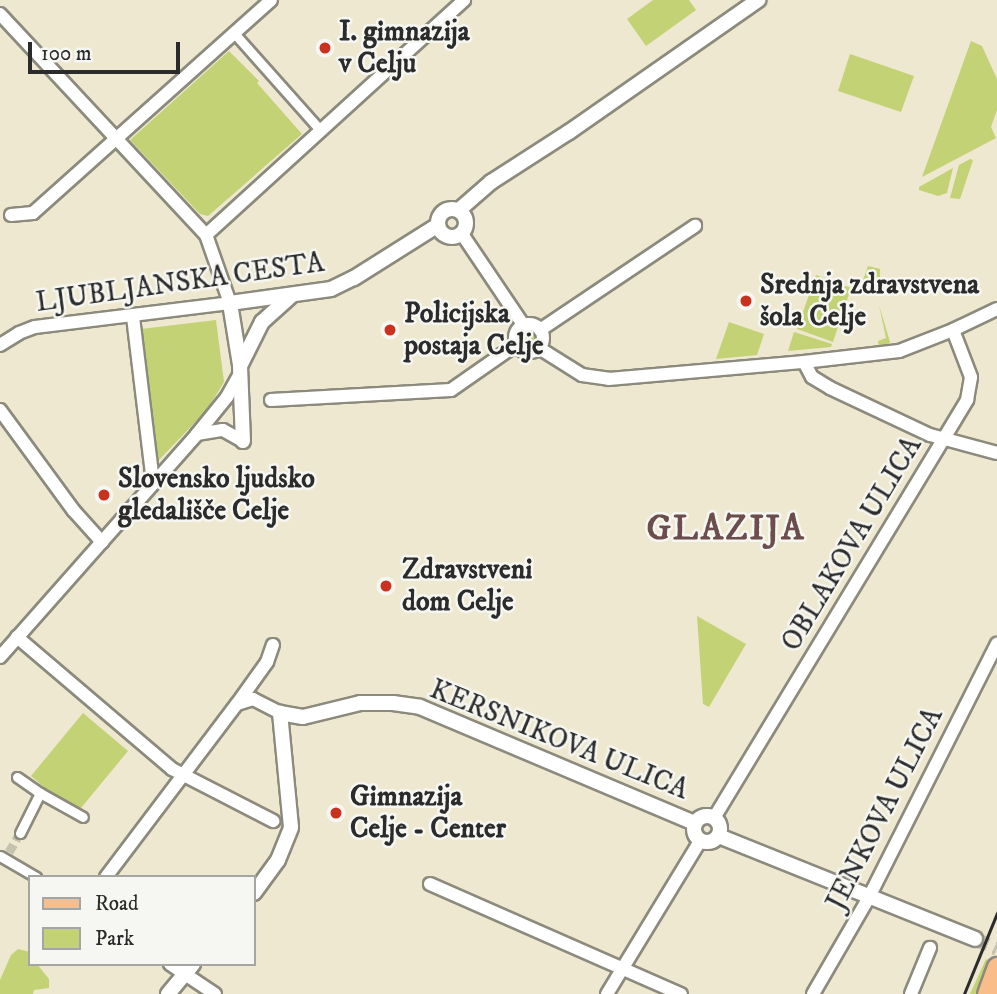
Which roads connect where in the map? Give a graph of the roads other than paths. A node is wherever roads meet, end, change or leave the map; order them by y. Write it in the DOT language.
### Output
graph roads {
  1 [pos="271,0"];
  2 [pos="464,0"];
  3 [pos="758,0"];
  4 [pos="0,14"];
  5 [pos="234,33"];
  6 [pos="321,131"];
  7 [pos="118,138"];
  8 [pos="459,211"];
  9 [pos="11,215"];
  10 [pos="438,225"];
  11 [pos="695,226"];
  12 [pos="461,234"];
  13 [pos="206,235"];
  14 [pos="292,295"];
  15 [pos="230,303"];
  16 [pos="997,309"];
  17 [pos="132,317"];
  18 [pos="524,326"];
  19 [pos="540,330"];
  20 [pos="953,330"];
  21 [pos="517,344"];
  22 [pos="0,345"];
  23 [pos="539,348"];
  24 [pos="804,362"];
  25 [pos="240,370"];
  26 [pos="271,400"];
  27 [pos="0,410"];
  28 [pos="197,434"];
  29 [pos="944,440"];
  30 [pos="243,441"];
  31 [pos="997,453"];
  32 [pos="153,483"];
  33 [pos="102,542"];
  34 [pos="17,637"];
  35 [pos="997,644"];
  36 [pos="274,645"];
  37 [pos="0,657"];
  38 [pos="237,704"];
  39 [pos="280,713"];
  40 [pos="183,776"];
  41 [pos="17,777"];
  42 [pos="40,793"];
  43 [pos="83,817"];
  44 [pos="714,818"];
  45 [pos="273,821"];
  46 [pos="695,823"];
  47 [pos="20,833"];
  48 [pos="719,836"];
  49 [pos="700,841"];
  50 [pos="4,855"];
  51 [pos="33,875"];
  52 [pos="108,875"];
  53 [pos="430,884"];
  54 [pos="256,890"];
  55 [pos="868,898"];
  56 [pos="975,939"];
  57 [pos="930,948"];
  58 [pos="997,967"];
  59 [pos="623,968"];
  60 [pos="188,969"];
  61 [pos="168,994"];
  62 [pos="215,994"];
  63 [pos="607,994"];
  64 [pos="681,994"];
  65 [pos="813,994"];
  66 [pos="911,994"];
  67 [pos="986,994"];
  1 -- 5 [label="street"];
  2 -- 6 [label="street"];
  3 -- 8 [label="street, LJUBLJANSKA CESTA"];
  4 -- 7 [label="street"];
  5 -- 6 [label="street"];
  5 -- 7 [label="street"];
  6 -- 13 [label="street"];
  7 -- 9 [label="street"];
  7 -- 13 [label="street"];
  8 -- 10 [label="street, LJUBLJANSKA CESTA"];
  8 -- 12 [label="street"];
  10 -- 12 [label="street"];
  10 -- 14 [label="street, LJUBLJANSKA CESTA"];
  11 -- 19 [label="street"];
  12 -- 18 [label="street"];
  13 -- 15 [label="street"];
  14 -- 15 [label="street, LJUBLJANSKA CESTA"];
  14 -- 25 [label="street"];
  15 -- 17 [label="street, LJUBLJANSKA CESTA"];
  15 -- 25 [label="street"];
  16 -- 20 [label="street"];
  17 -- 22 [label="street, LJUBLJANSKA CESTA"];
  17 -- 32 [label="street"];
  18 -- 19 [label="street"];
  18 -- 21 [label="street"];
  19 -- 23 [label="street"];
  20 -- 24 [label="street"];
  20 -- 29 [label="street, OBLAKOVA ULICA"];
  21 -- 23 [label="street"];
  21 -- 26 [label="street"];
  23 -- 24 [label="street"];
  24 -- 29 [label="street"];
  25 -- 28 [label="street"];
  25 -- 30 [label="street"];
  27 -- 33 [label="street"];
  28 -- 30 [label="street"];
  28 -- 32 [label="street"];
  29 -- 31 [label="street"];
  29 -- 44 [label="street, OBLAKOVA ULICA"];
  32 -- 33 [label="street"];
  33 -- 34 [label="street"];
  34 -- 37 [label="street"];
  34 -- 40 [label="street"];
  35 -- 55 [label="street, JENKOVA ULICA"];
  36 -- 38 [label="street"];
  38 -- 39 [label="street"];
  38 -- 40 [label="street"];
  39 -- 46 [label="street, KERSNIKOVA ULICA"];
  39 -- 54 [label="street"];
  40 -- 45 [label="street"];
  40 -- 52 [label="street"];
  41 -- 42 [label="street"];
  42 -- 43 [label="street"];
  42 -- 47 [label="street"];
  44 -- 46 [label="street, KERSNIKOVA ULICA"];
  44 -- 48 [label="street, KERSNIKOVA ULICA"];
  46 -- 49 [label="street, KERSNIKOVA ULICA"];
  48 -- 49 [label="street, KERSNIKOVA ULICA"];
  48 -- 55 [label="street"];
  49 -- 59 [label="street"];
  50 -- 51 [label="street"];
  53 -- 59 [label="street"];
  55 -- 56 [label="street"];
  55 -- 65 [label="street, JENKOVA ULICA"];
  57 -- 66 [label="street"];
  58 -- 67 [label="main road"];
  59 -- 63 [label="street"];
  59 -- 64 [label="street"];
  60 -- 61 [label="street"];
  60 -- 62 [label="street"];
}
